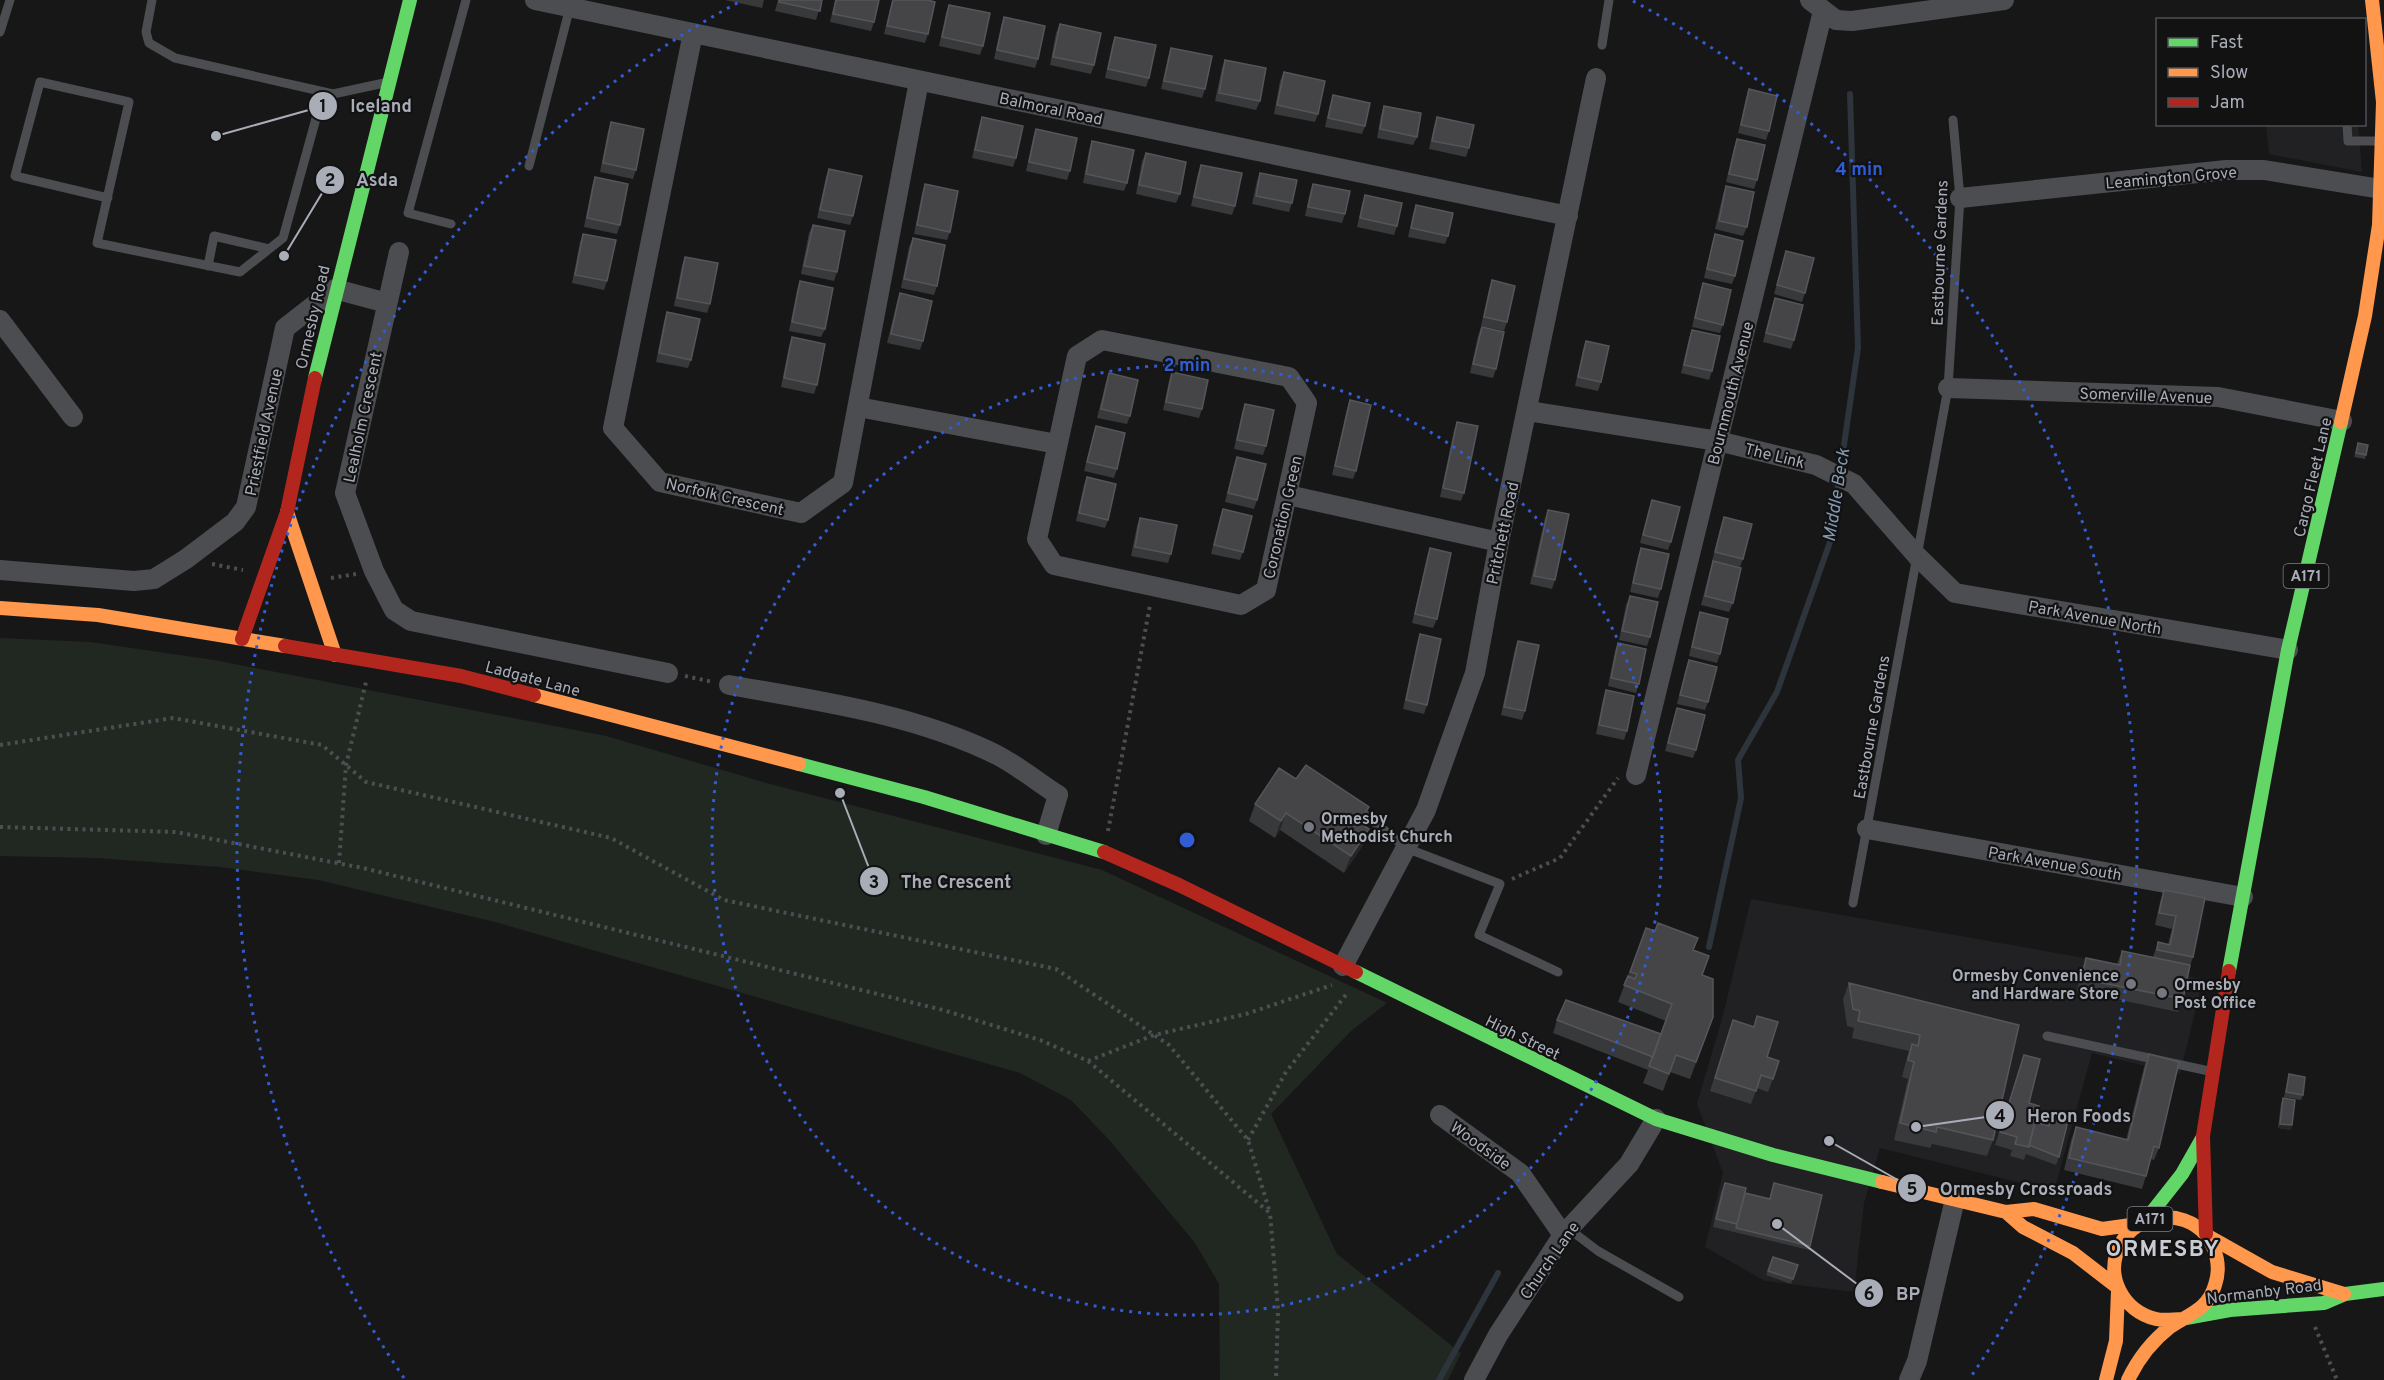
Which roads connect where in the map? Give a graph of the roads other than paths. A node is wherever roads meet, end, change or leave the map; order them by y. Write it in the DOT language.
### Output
graph roads {
  1 [pos="10,0"];
  2 [pos="152,0"];
  3 [pos="410,0"];
  4 [pos="466,0"];
  5 [pos="535,0"];
  6 [pos="1609,0"];
  7 [pos="2000,0"];
  8 [pos="1816,5"];
  9 [pos="570,7"];
  10 [pos="2377,10"];
  11 [pos="0,32"];
  12 [pos="693,33"];
  13 [pos="1602,45"];
  14 [pos="1596,78"];
  15 [pos="919,81"];
  16 [pos="390,82"];
  17 [pos="333,94"];
  18 [pos="2383,102"];
  19 [pos="1953,120"];
  20 [pos="2347,126"];
  21 [pos="2382,141"];
  22 [pos="529,166"];
  23 [pos="2381,189"];
  24 [pos="108,198"];
  25 [pos="1960,198"];
  26 [pos="1568,216"];
  27 [pos="451,224"];
  28 [pos="269,249"];
  29 [pos="399,252"];
  30 [pos="208,266"];
  31 [pos="335,289"];
  32 [pos="387,303"];
  33 [pos="0,320"];
  34 [pos="1948,388"];
  35 [pos="858,407"];
  36 [pos="1528,411"];
  37 [pos="73,417"];
  38 [pos="2342,421"];
  39 [pos="1718,441"];
  40 [pos="1057,444"];
  41 [pos="1288,495"];
  42 [pos="287,512"];
  43 [pos="1499,542"];
  44 [pos="1917,556"];
  45 [pos="0,570"];
  46 [pos="0,608"];
  47 [pos="242,639"];
  48 [pos="2289,650"];
  49 [pos="335,655"];
  50 [pos="668,673"];
  51 [pos="729,685"];
  52 [pos="1636,775"];
  53 [pos="1352,804"];
  54 [pos="1867,829"];
  55 [pos="1046,835"];
  56 [pos="1406,848"];
  57 [pos="2243,897"];
  58 [pos="1853,903"];
  59 [pos="1352,971"];
  60 [pos="1558,972"];
  61 [pos="2047,1036"];
  62 [pos="2212,1071"];
  63 [pos="1440,1115"];
  64 [pos="1656,1119"];
  65 [pos="2203,1136"];
  66 [pos="1955,1199"];
  67 [pos="2006,1212"];
  68 [pos="2142,1222"];
  69 [pos="1566,1232"];
  70 [pos="2207,1235"];
  71 [pos="2117,1289"];
  72 [pos="2384,1289"];
  73 [pos="2345,1294"];
  74 [pos="1678,1296"];
  75 [pos="2184,1319"];
  76 [pos="1474,1380"];
  77 [pos="1909,1380"];
  78 [pos="2106,1380"];
  79 [pos="2128,1380"];
  1 -- 11 [label="lane"];
  2 -- 17 [label="lane"];
  3 -- 16 [label="main road, Ormesby Road"];
  4 -- 27 [label="lane"];
  5 -- 9 [label="street, Balmoral Road"];
  6 -- 13 [label="lane"];
  7 -- 8 [label="street"];
  8 -- 39 [label="street, Bournmouth Avenue"];
  9 -- 12 [label="street, Balmoral Road"];
  9 -- 22 [label="lane"];
  10 -- 18 [label="main road, Cargo Fleet Lane / A171"];
  12 -- 15 [label="street, Balmoral Road"];
  12 -- 35 [label="street, Norfolk Crescent"];
  14 -- 26 [label="street, Pritchett Road"];
  15 -- 26 [label="street, Balmoral Road"];
  15 -- 35 [label="street, Norfolk Crescent"];
  16 -- 17 [label="lane"];
  16 -- 31 [label="main road, Ormesby Road"];
  17 -- 28 [label="lane"];
  18 -- 21 [label="main road, Cargo Fleet Lane / A171"];
  19 -- 25 [label="lane, Eastbourne Gardens"];
  20 -- 21 [label="lane"];
  21 -- 23 [label="main road, Cargo Fleet Lane / A171"];
  23 -- 25 [label="street, Leamington Grove"];
  23 -- 38 [label="main road, Cargo Fleet Lane / A171"];
  24 -- 24 [label="lane"];
  24 -- 30 [label="lane"];
  25 -- 34 [label="lane, Eastbourne Gardens"];
  26 -- 36 [label="street, Pritchett Road"];
  28 -- 30 [label="lane"];
  28 -- 30 [label="lane"];
  29 -- 32 [label="street, Lealholm Crescent"];
  31 -- 32 [label="street"];
  31 -- 42 [label="main road, Ormesby Road"];
  31 -- 45 [label="street, Priestfield Avenue"];
  32 -- 50 [label="street, Lealholm Crescent"];
  33 -- 37 [label="street"];
  34 -- 38 [label="street, Somerville Avenue"];
  34 -- 44 [label="lane, Eastbourne Gardens"];
  35 -- 40 [label="street"];
  36 -- 39 [label="street, The Link"];
  36 -- 43 [label="street, Pritchett Road"];
  38 -- 48 [label="main road, Cargo Fleet Lane / A171"];
  39 -- 44 [label="street, The Link"];
  39 -- 52 [label="street, Bournmouth Avenue"];
  40 -- 41 [label="street, Coronation Green"];
  40 -- 41 [label="street, Coronation Green"];
  41 -- 43 [label="street"];
  42 -- 47 [label="main road, Ormesby Road"];
  42 -- 49 [label="main road"];
  43 -- 56 [label="street, Pritchett Road"];
  44 -- 48 [label="street, Park Avenue North"];
  44 -- 54 [label="lane, Eastbourne Gardens"];
  46 -- 47 [label="main road, Ladgate Lane"];
  47 -- 49 [label="main road, Ladgate Lane"];
  48 -- 57 [label="main road, Cargo Fleet Lane / A171"];
  49 -- 55 [label="main road, Ladgate Lane"];
  51 -- 55 [label="street"];
  53 -- 56 [label="lane"];
  54 -- 57 [label="street, Park Avenue South"];
  54 -- 58 [label="lane, Eastbourne Gardens"];
  55 -- 59 [label="main road, High Street"];
  56 -- 59 [label="street, Pritchett Road"];
  56 -- 60 [label="lane"];
  57 -- 62 [label="main road, Cargo Fleet Lane / A171"];
  59 -- 64 [label="main road, High Street"];
  61 -- 62 [label="lane"];
  62 -- 65 [label="main road, Cargo Fleet Lane / A171"];
  63 -- 69 [label="street, Woodside"];
  64 -- 66 [label="main road, High Street"];
  64 -- 69 [label="street, Church Lane"];
  65 -- 68 [label="main road, Cargo Fleet Lane / A171"];
  65 -- 70 [label="main road, Cargo Fleet Lane / A171"];
  66 -- 67 [label="main road, High Street"];
  66 -- 77 [label="street"];
  67 -- 68 [label="main road, High Street"];
  67 -- 71 [label="main road, High Street"];
  68 -- 70 [label="main road, A171"];
  68 -- 71 [label="main road, A171"];
  69 -- 74 [label="lane"];
  69 -- 76 [label="street, Church Lane"];
  70 -- 73 [label="main road, Normanby Road"];
  70 -- 75 [label="main road, A171"];
  71 -- 75 [label="main road"];
  71 -- 78 [label="main road, A171"];
  72 -- 73 [label="main road, Normanby Road"];
  73 -- 75 [label="main road, Normanby Road"];
  75 -- 79 [label="main road, A171"];
}
